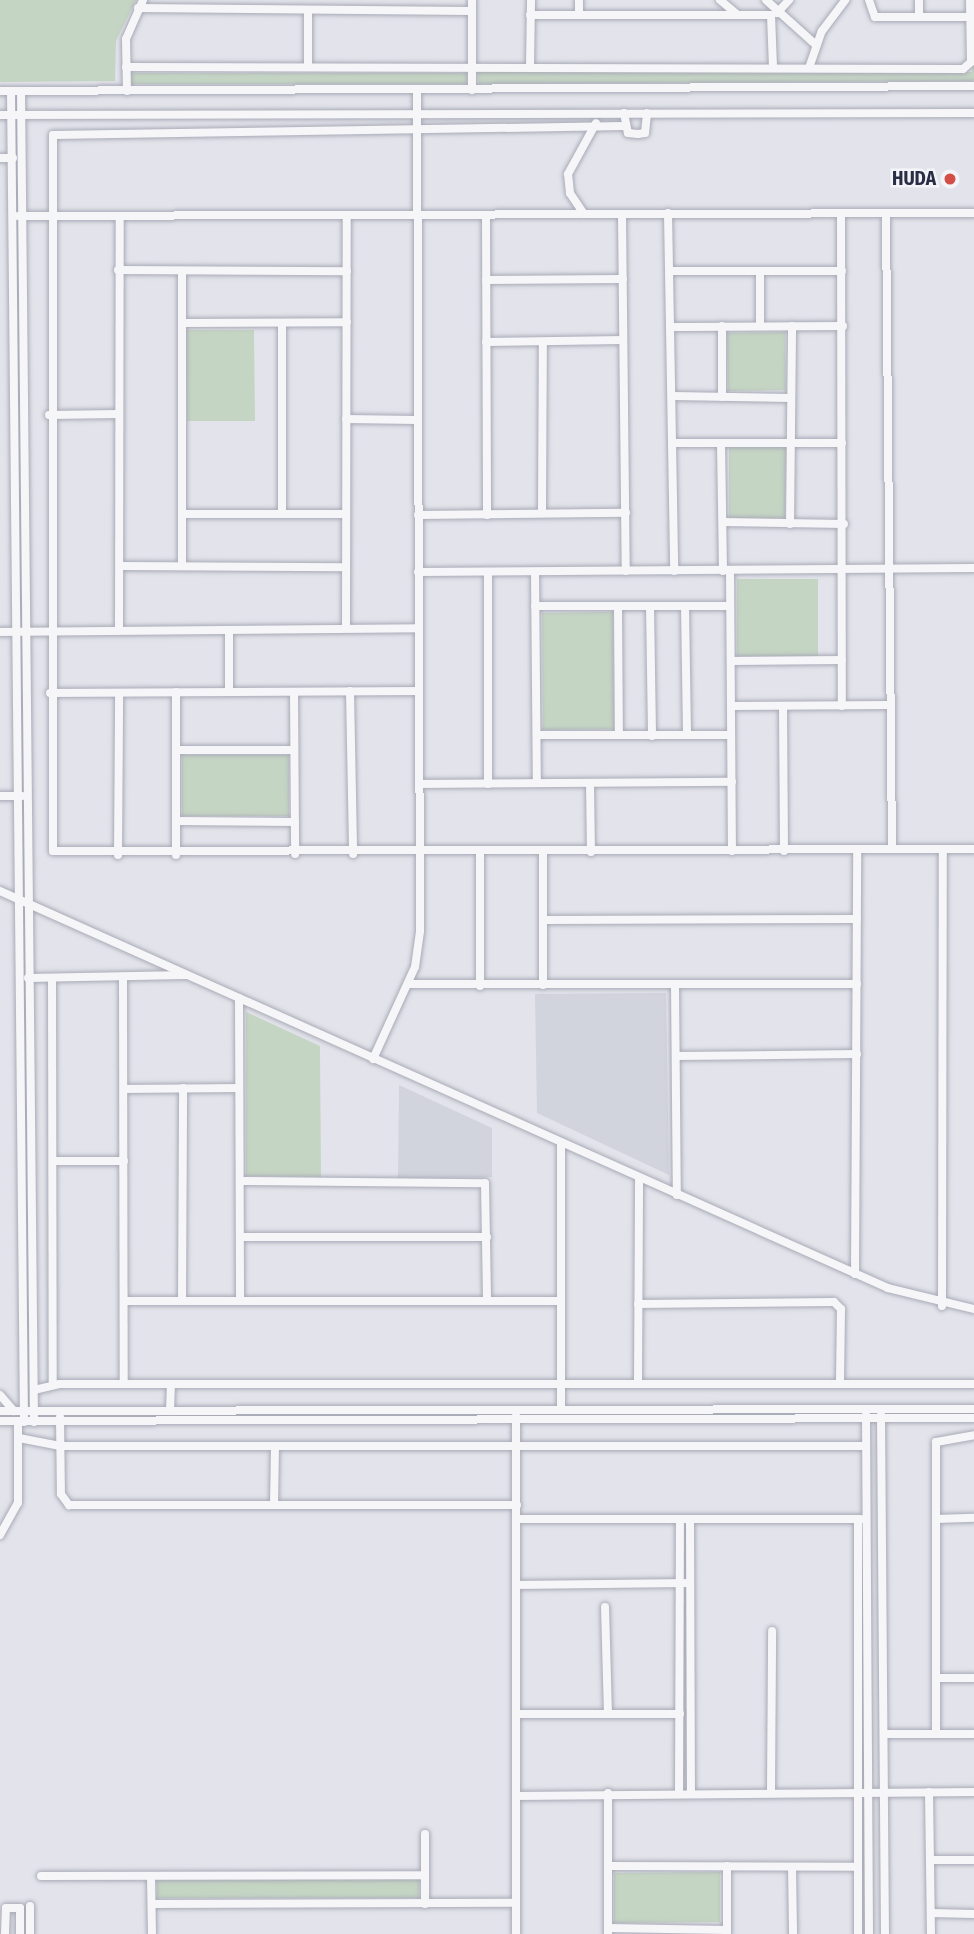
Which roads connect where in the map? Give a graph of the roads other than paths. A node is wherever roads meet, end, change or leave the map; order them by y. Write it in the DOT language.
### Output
graph roads {
  1 [pos="143,0"];
  2 [pos="356,0"];
  3 [pos="472,0"];
  4 [pos="531,0"];
  5 [pos="579,0"];
  6 [pos="720,0"];
  7 [pos="766,0"];
  8 [pos="789,0"];
  9 [pos="845,0"];
  10 [pos="869,0"];
  11 [pos="919,0"];
  12 [pos="970,0"];
  13 [pos="138,8"];
  14 [pos="308,11"];
  15 [pos="356,11"];
  16 [pos="472,11"];
  17 [pos="775,13"];
  18 [pos="530,15"];
  19 [pos="579,15"];
  20 [pos="738,15"];
  21 [pos="919,17"];
  22 [pos="970,17"];
  23 [pos="816,45"];
  24 [pos="472,66"];
  25 [pos="530,66"];
  26 [pos="126,67"];
  27 [pos="307,67"];
  28 [pos="773,68"];
  29 [pos="809,68"];
  30 [pos="974,86"];
  31 [pos="417,90"];
  32 [pos="472,90"];
  33 [pos="0,91"];
  34 [pos="11,91"];
  35 [pos="21,91"];
  36 [pos="127,91"];
  37 [pos="624,113"];
  38 [pos="647,113"];
  39 [pos="974,113"];
  40 [pos="13,114"];
  41 [pos="23,114"];
  42 [pos="417,114"];
  43 [pos="0,115"];
  44 [pos="596,123"];
  45 [pos="625,127"];
  46 [pos="417,132"];
  47 [pos="0,158"];
  48 [pos="13,158"];
  49 [pos="668,213"];
  50 [pos="974,213"];
  51 [pos="584,214"];
  52 [pos="841,214"];
  53 [pos="622,215"];
  54 [pos="886,215"];
  55 [pos="19,216"];
  56 [pos="49,216"];
  57 [pos="120,216"];
  58 [pos="347,216"];
  59 [pos="415,216"];
  60 [pos="486,216"];
  61 [pos="118,270"];
  62 [pos="182,271"];
  63 [pos="347,271"];
  64 [pos="670,271"];
  65 [pos="842,271"];
  66 [pos="760,272"];
  67 [pos="623,279"];
  68 [pos="486,280"];
  69 [pos="347,322"];
  70 [pos="182,323"];
  71 [pos="282,323"];
  72 [pos="722,326"];
  73 [pos="760,326"];
  74 [pos="792,326"];
  75 [pos="843,326"];
  76 [pos="673,327"];
  77 [pos="623,340"];
  78 [pos="486,341"];
  79 [pos="543,342"];
  80 [pos="673,396"];
  81 [pos="722,397"];
  82 [pos="791,398"];
  83 [pos="118,414"];
  84 [pos="50,415"];
  85 [pos="346,419"];
  86 [pos="417,420"];
  87 [pos="673,443"];
  88 [pos="722,443"];
  89 [pos="791,443"];
  90 [pos="842,443"];
  91 [pos="542,509"];
  92 [pos="282,513"];
  93 [pos="626,513"];
  94 [pos="182,514"];
  95 [pos="346,514"];
  96 [pos="487,514"];
  97 [pos="418,515"];
  98 [pos="723,522"];
  99 [pos="790,524"];
  100 [pos="844,524"];
  101 [pos="120,566"];
  102 [pos="181,566"];
  103 [pos="346,567"];
  104 [pos="890,568"];
  105 [pos="974,568"];
  106 [pos="841,570"];
  107 [pos="626,571"];
  108 [pos="674,571"];
  109 [pos="726,571"];
  110 [pos="418,572"];
  111 [pos="488,572"];
  112 [pos="535,572"];
  113 [pos="536,606"];
  114 [pos="618,606"];
  115 [pos="650,606"];
  116 [pos="685,606"];
  117 [pos="730,606"];
  118 [pos="346,628"];
  119 [pos="418,628"];
  120 [pos="118,630"];
  121 [pos="229,630"];
  122 [pos="50,631"];
  123 [pos="0,632"];
  124 [pos="21,632"];
  125 [pos="842,660"];
  126 [pos="731,661"];
  127 [pos="350,691"];
  128 [pos="419,691"];
  129 [pos="176,692"];
  130 [pos="229,692"];
  131 [pos="294,692"];
  132 [pos="50,693"];
  133 [pos="120,693"];
  134 [pos="889,705"];
  135 [pos="731,706"];
  136 [pos="783,706"];
  137 [pos="842,706"];
  138 [pos="537,735"];
  139 [pos="619,735"];
  140 [pos="687,735"];
  141 [pos="731,735"];
  142 [pos="652,736"];
  143 [pos="176,750"];
  144 [pos="294,750"];
  145 [pos="732,782"];
  146 [pos="537,783"];
  147 [pos="590,783"];
  148 [pos="419,784"];
  149 [pos="488,784"];
  150 [pos="0,796"];
  151 [pos="22,796"];
  152 [pos="176,821"];
  153 [pos="295,822"];
  154 [pos="892,849"];
  155 [pos="943,849"];
  156 [pos="974,849"];
  157 [pos="857,850"];
  158 [pos="732,851"];
  159 [pos="784,851"];
  160 [pos="542,852"];
  161 [pos="591,852"];
  162 [pos="420,853"];
  163 [pos="480,853"];
  164 [pos="295,854"];
  165 [pos="353,854"];
  166 [pos="118,855"];
  167 [pos="176,855"];
  168 [pos="0,891"];
  169 [pos="18,899"];
  170 [pos="28,903"];
  171 [pos="857,919"];
  172 [pos="543,920"];
  173 [pos="24,963"];
  174 [pos="190,975"];
  175 [pos="29,978"];
  176 [pos="52,978"];
  177 [pos="123,978"];
  178 [pos="408,984"];
  179 [pos="857,984"];
  180 [pos="543,985"];
  181 [pos="675,985"];
  182 [pos="480,986"];
  183 [pos="239,998"];
  184 [pos="857,1054"];
  185 [pos="676,1056"];
  186 [pos="373,1059"];
  187 [pos="183,1088"];
  188 [pos="239,1088"];
  189 [pos="124,1089"];
  190 [pos="561,1143"];
  191 [pos="53,1161"];
  192 [pos="124,1161"];
  193 [pos="639,1178"];
  194 [pos="240,1181"];
  195 [pos="677,1195"];
  196 [pos="240,1237"];
  197 [pos="487,1237"];
  198 [pos="855,1274"];
  199 [pos="240,1300"];
  200 [pos="124,1301"];
  201 [pos="182,1301"];
  202 [pos="487,1301"];
  203 [pos="561,1301"];
  204 [pos="638,1304"];
  205 [pos="942,1306"];
  206 [pos="974,1309"];
  207 [pos="561,1382"];
  208 [pos="638,1382"];
  209 [pos="53,1384"];
  210 [pos="124,1384"];
  211 [pos="171,1384"];
  212 [pos="840,1384"];
  213 [pos="974,1384"];
  214 [pos="34,1390"];
  215 [pos="0,1395"];
  216 [pos="866,1409"];
  217 [pos="881,1409"];
  218 [pos="974,1409"];
  219 [pos="561,1410"];
  220 [pos="0,1411"];
  221 [pos="14,1411"];
  222 [pos="24,1411"];
  223 [pos="34,1411"];
  224 [pos="60,1411"];
  225 [pos="170,1411"];
  226 [pos="516,1415"];
  227 [pos="974,1418"];
  228 [pos="866,1419"];
  229 [pos="881,1419"];
  230 [pos="0,1421"];
  231 [pos="21,1422"];
  232 [pos="34,1422"];
  233 [pos="60,1422"];
  234 [pos="974,1435"];
  235 [pos="19,1438"];
  236 [pos="60,1446"];
  237 [pos="866,1446"];
  238 [pos="275,1447"];
  239 [pos="515,1447"];
  240 [pos="274,1505"];
  241 [pos="517,1505"];
  242 [pos="936,1518"];
  243 [pos="974,1518"];
  244 [pos="517,1519"];
  245 [pos="862,1519"];
  246 [pos="680,1520"];
  247 [pos="690,1520"];
  248 [pos="0,1535"];
  249 [pos="690,1583"];
  250 [pos="680,1584"];
  251 [pos="517,1585"];
  252 [pos="605,1607"];
  253 [pos="883,1620"];
  254 [pos="863,1621"];
  255 [pos="772,1631"];
  256 [pos="936,1678"];
  257 [pos="974,1678"];
  258 [pos="607,1713"];
  259 [pos="517,1714"];
  260 [pos="680,1714"];
  261 [pos="884,1734"];
  262 [pos="936,1734"];
  263 [pos="974,1734"];
  264 [pos="771,1792"];
  265 [pos="858,1792"];
  266 [pos="868,1792"];
  267 [pos="884,1792"];
  268 [pos="929,1792"];
  269 [pos="974,1792"];
  270 [pos="608,1793"];
  271 [pos="679,1793"];
  272 [pos="691,1793"];
  273 [pos="517,1796"];
  274 [pos="425,1834"];
  275 [pos="930,1860"];
  276 [pos="974,1860"];
  277 [pos="608,1866"];
  278 [pos="727,1866"];
  279 [pos="792,1867"];
  280 [pos="858,1867"];
  281 [pos="424,1875"];
  282 [pos="41,1876"];
  283 [pos="150,1877"];
  284 [pos="516,1903"];
  285 [pos="152,1904"];
  286 [pos="425,1904"];
  287 [pos="30,1906"];
  288 [pos="931,1913"];
  289 [pos="974,1913"];
  290 [pos="608,1931"];
  291 [pos="727,1932"];
  292 [pos="5,1934"];
  293 [pos="20,1934"];
  294 [pos="30,1934"];
  295 [pos="152,1934"];
  296 [pos="516,1934"];
  297 [pos="793,1934"];
  298 [pos="858,1934"];
  299 [pos="869,1934"];
  300 [pos="885,1934"];
  301 [pos="931,1934"];
  1 -- 13 [label="street"];
  2 -- 15 [label="street"];
  3 -- 16 [label="street"];
  4 -- 18 [label="street"];
  5 -- 19 [label="street"];
  6 -- 20 [label="street"];
  7 -- 17 [label="street"];
  8 -- 17 [label="street"];
  9 -- 23 [label="street"];
  10 -- 21 [label="street"];
  11 -- 21 [label="street"];
  12 -- 22 [label="street"];
  13 -- 14 [label="street"];
  13 -- 26 [label="street"];
  14 -- 15 [label="street"];
  14 -- 27 [label="street"];
  15 -- 16 [label="street"];
  16 -- 24 [label="street"];
  17 -- 20 [label="street"];
  17 -- 23 [label="street"];
  17 -- 28 [label="street"];
  18 -- 19 [label="street"];
  18 -- 25 [label="street"];
  19 -- 20 [label="street"];
  21 -- 22 [label="street"];
  22 -- 29 [label="street"];
  23 -- 29 [label="street"];
  24 -- 25 [label="street"];
  24 -- 27 [label="street"];
  24 -- 32 [label="street"];
  25 -- 28 [label="street"];
  26 -- 27 [label="street"];
  26 -- 36 [label="street"];
  28 -- 29 [label="street"];
  30 -- 32 [label="street"];
  31 -- 32 [label="street"];
  31 -- 36 [label="street"];
  31 -- 42 [label="street"];
  33 -- 34 [label="street"];
  34 -- 35 [label="street"];
  34 -- 40 [label="street"];
  35 -- 36 [label="street"];
  35 -- 41 [label="street"];
  37 -- 38 [label="street"];
  37 -- 42 [label="street"];
  37 -- 45 [label="street"];
  38 -- 39 [label="street"];
  38 -- 45 [label="street"];
  40 -- 41 [label="street"];
  40 -- 43 [label="street"];
  40 -- 48 [label="street"];
  41 -- 42 [label="street"];
  41 -- 55 [label="street"];
  42 -- 46 [label="street"];
  44 -- 45 [label="street"];
  44 -- 46 [label="street"];
  44 -- 51 [label="street"];
  46 -- 56 [label="street"];
  46 -- 59 [label="street"];
  47 -- 48 [label="street"];
  48 -- 55 [label="street"];
  49 -- 52 [label="street"];
  49 -- 53 [label="street"];
  49 -- 64 [label="street"];
  50 -- 54 [label="street"];
  51 -- 53 [label="street"];
  51 -- 60 [label="street"];
  52 -- 54 [label="street"];
  52 -- 65 [label="street"];
  53 -- 67 [label="street"];
  54 -- 104 [label="street"];
  55 -- 56 [label="street"];
  55 -- 124 [label="street"];
  56 -- 57 [label="street"];
  56 -- 84 [label="street"];
  57 -- 58 [label="street"];
  57 -- 61 [label="street"];
  58 -- 59 [label="street"];
  58 -- 63 [label="street"];
  59 -- 60 [label="street"];
  59 -- 86 [label="street"];
  60 -- 68 [label="street"];
  61 -- 62 [label="street"];
  61 -- 83 [label="street"];
  62 -- 63 [label="street"];
  62 -- 70 [label="street"];
  63 -- 69 [label="street"];
  64 -- 66 [label="street"];
  64 -- 76 [label="street"];
  65 -- 66 [label="street"];
  65 -- 75 [label="street"];
  66 -- 73 [label="street"];
  67 -- 68 [label="street"];
  67 -- 77 [label="street"];
  68 -- 78 [label="street"];
  69 -- 71 [label="street"];
  69 -- 85 [label="street"];
  70 -- 71 [label="street"];
  70 -- 94 [label="street"];
  71 -- 92 [label="street"];
  72 -- 73 [label="street"];
  72 -- 76 [label="street"];
  72 -- 81 [label="street"];
  73 -- 74 [label="street"];
  74 -- 75 [label="street"];
  74 -- 82 [label="street"];
  75 -- 90 [label="street"];
  76 -- 80 [label="street"];
  77 -- 79 [label="street"];
  77 -- 93 [label="street"];
  78 -- 79 [label="street"];
  78 -- 96 [label="street"];
  79 -- 91 [label="street"];
  80 -- 81 [label="street"];
  80 -- 87 [label="street"];
  81 -- 82 [label="street"];
  82 -- 89 [label="street"];
  83 -- 84 [label="street"];
  83 -- 101 [label="street"];
  84 -- 122 [label="street"];
  85 -- 86 [label="street"];
  85 -- 95 [label="street"];
  86 -- 97 [label="street"];
  87 -- 88 [label="street"];
  87 -- 108 [label="street"];
  88 -- 89 [label="street"];
  88 -- 98 [label="street"];
  89 -- 90 [label="street"];
  89 -- 99 [label="street"];
  90 -- 100 [label="street"];
  91 -- 93 [label="street"];
  91 -- 96 [label="street"];
  92 -- 94 [label="street"];
  92 -- 95 [label="street"];
  93 -- 107 [label="street"];
  94 -- 102 [label="street"];
  95 -- 103 [label="street"];
  96 -- 97 [label="street"];
  97 -- 110 [label="street"];
  98 -- 99 [label="street"];
  98 -- 109 [label="street"];
  99 -- 100 [label="street"];
  100 -- 106 [label="street"];
  101 -- 102 [label="street"];
  101 -- 120 [label="street"];
  102 -- 103 [label="street"];
  103 -- 118 [label="street"];
  104 -- 105 [label="street"];
  104 -- 106 [label="street"];
  104 -- 134 [label="street"];
  106 -- 109 [label="street"];
  106 -- 125 [label="street"];
  107 -- 108 [label="street"];
  107 -- 112 [label="street"];
  108 -- 109 [label="street"];
  109 -- 117 [label="street"];
  110 -- 111 [label="street"];
  110 -- 119 [label="street"];
  111 -- 112 [label="street"];
  111 -- 149 [label="street"];
  112 -- 113 [label="street"];
  113 -- 114 [label="street"];
  113 -- 138 [label="street"];
  114 -- 115 [label="street"];
  114 -- 139 [label="street"];
  115 -- 116 [label="street"];
  115 -- 142 [label="street"];
  116 -- 117 [label="street"];
  116 -- 140 [label="street"];
  117 -- 126 [label="street"];
  118 -- 119 [label="street"];
  118 -- 121 [label="street"];
  119 -- 128 [label="street"];
  120 -- 121 [label="street"];
  120 -- 122 [label="street"];
  121 -- 130 [label="street"];
  122 -- 124 [label="street"];
  122 -- 132 [label="street"];
  123 -- 124 [label="street"];
  124 -- 151 [label="street"];
  125 -- 126 [label="street"];
  125 -- 137 [label="street"];
  126 -- 135 [label="street"];
  127 -- 128 [label="street"];
  127 -- 131 [label="street"];
  127 -- 165 [label="street"];
  128 -- 148 [label="street"];
  129 -- 130 [label="street"];
  129 -- 133 [label="street"];
  129 -- 143 [label="street"];
  130 -- 131 [label="street"];
  131 -- 144 [label="street"];
  132 -- 133 [label="street"];
  132 -- 166 [label="street"];
  133 -- 166 [label="street"];
  134 -- 137 [label="street"];
  134 -- 154 [label="street"];
  135 -- 136 [label="street"];
  135 -- 141 [label="street"];
  136 -- 137 [label="street"];
  136 -- 159 [label="street"];
  138 -- 139 [label="street"];
  138 -- 146 [label="street"];
  139 -- 142 [label="street"];
  140 -- 141 [label="street"];
  140 -- 142 [label="street"];
  141 -- 145 [label="street"];
  143 -- 144 [label="street"];
  143 -- 152 [label="street"];
  144 -- 153 [label="street"];
  145 -- 147 [label="street"];
  145 -- 158 [label="street"];
  146 -- 147 [label="street"];
  146 -- 149 [label="street"];
  147 -- 161 [label="street"];
  148 -- 149 [label="street"];
  148 -- 162 [label="street"];
  150 -- 151 [label="street"];
  151 -- 169 [label="street"];
  151 -- 170 [label="street"];
  152 -- 153 [label="street"];
  152 -- 167 [label="street"];
  153 -- 164 [label="street"];
  154 -- 155 [label="street"];
  154 -- 157 [label="street"];
  155 -- 156 [label="street"];
  155 -- 205 [label="street"];
  157 -- 159 [label="street"];
  157 -- 171 [label="street"];
  158 -- 159 [label="street"];
  158 -- 161 [label="street"];
  160 -- 161 [label="street"];
  160 -- 163 [label="street"];
  160 -- 172 [label="street"];
  162 -- 163 [label="street"];
  162 -- 165 [label="street"];
  162 -- 178 [label="street"];
  163 -- 182 [label="street"];
  164 -- 165 [label="street"];
  164 -- 167 [label="street"];
  166 -- 167 [label="street"];
  168 -- 169 [label="street"];
  169 -- 170 [label="street"];
  169 -- 173 [label="street"];
  170 -- 173 [label="street"];
  170 -- 174 [label="street"];
  171 -- 172 [label="street"];
  171 -- 179 [label="street"];
  172 -- 180 [label="street"];
  173 -- 175 [label="street"];
  173 -- 222 [label="street"];
  174 -- 177 [label="street"];
  174 -- 183 [label="street"];
  175 -- 176 [label="street"];
  175 -- 214 [label="street"];
  176 -- 177 [label="street"];
  176 -- 191 [label="street"];
  177 -- 189 [label="street"];
  178 -- 182 [label="street"];
  178 -- 186 [label="street"];
  179 -- 181 [label="street"];
  179 -- 184 [label="street"];
  180 -- 181 [label="street"];
  180 -- 182 [label="street"];
  181 -- 185 [label="street"];
  183 -- 186 [label="street"];
  183 -- 188 [label="street"];
  184 -- 185 [label="street"];
  184 -- 198 [label="street"];
  185 -- 195 [label="street"];
  186 -- 190 [label="street"];
  187 -- 188 [label="street"];
  187 -- 189 [label="street"];
  187 -- 201 [label="street"];
  188 -- 194 [label="street"];
  189 -- 192 [label="street"];
  190 -- 193 [label="street"];
  190 -- 203 [label="street"];
  191 -- 192 [label="street"];
  191 -- 209 [label="street"];
  192 -- 200 [label="street"];
  193 -- 195 [label="street"];
  193 -- 204 [label="street"];
  194 -- 196 [label="street"];
  194 -- 197 [label="street"];
  195 -- 198 [label="street"];
  196 -- 197 [label="street"];
  196 -- 199 [label="street"];
  197 -- 202 [label="street"];
  198 -- 205 [label="street"];
  199 -- 201 [label="street"];
  199 -- 202 [label="street"];
  200 -- 201 [label="street"];
  200 -- 210 [label="street"];
  202 -- 203 [label="street"];
  203 -- 207 [label="street"];
  204 -- 208 [label="street"];
  204 -- 212 [label="street"];
  205 -- 206 [label="street"];
  207 -- 208 [label="street"];
  207 -- 211 [label="street"];
  207 -- 219 [label="street"];
  208 -- 212 [label="street"];
  209 -- 210 [label="street"];
  209 -- 214 [label="street"];
  210 -- 211 [label="street"];
  211 -- 225 [label="street"];
  212 -- 213 [label="street"];
  214 -- 223 [label="street"];
  215 -- 221 [label="street"];
  216 -- 217 [label="street"];
  216 -- 219 [label="street"];
  216 -- 228 [label="street"];
  217 -- 218 [label="street"];
  217 -- 229 [label="street"];
  219 -- 226 [label="street"];
  220 -- 221 [label="street"];
  221 -- 222 [label="street"];
  222 -- 223 [label="street"];
  222 -- 231 [label="street"];
  223 -- 224 [label="street"];
  223 -- 232 [label="street"];
  224 -- 225 [label="street"];
  224 -- 233 [label="street"];
  225 -- 226 [label="street"];
  226 -- 228 [label="street"];
  226 -- 233 [label="street"];
  226 -- 239 [label="street"];
  227 -- 229 [label="street"];
  228 -- 229 [label="street"];
  228 -- 237 [label="street"];
  229 -- 253 [label="street"];
  230 -- 231 [label="street"];
  231 -- 232 [label="street"];
  231 -- 235 [label="street"];
  232 -- 233 [label="street"];
  233 -- 236 [label="street"];
  234 -- 242 [label="street"];
  235 -- 236 [label="street"];
  235 -- 248 [label="street"];
  236 -- 238 [label="street"];
  236 -- 240 [label="street"];
  237 -- 239 [label="street"];
  237 -- 245 [label="street"];
  238 -- 239 [label="street"];
  238 -- 240 [label="street"];
  239 -- 241 [label="street"];
  240 -- 241 [label="street"];
  241 -- 244 [label="street"];
  242 -- 243 [label="street"];
  242 -- 256 [label="street"];
  244 -- 246 [label="street"];
  244 -- 251 [label="street"];
  245 -- 247 [label="street"];
  245 -- 254 [label="street"];
  246 -- 247 [label="street"];
  246 -- 250 [label="street"];
  247 -- 249 [label="street"];
  249 -- 250 [label="street"];
  249 -- 272 [label="street"];
  250 -- 251 [label="street"];
  250 -- 260 [label="street"];
  251 -- 259 [label="street"];
  252 -- 258 [label="street"];
  253 -- 254 [label="street"];
  253 -- 261 [label="street"];
  254 -- 265 [label="street"];
  254 -- 266 [label="street"];
  255 -- 264 [label="street"];
  256 -- 257 [label="street"];
  256 -- 262 [label="street"];
  258 -- 259 [label="street"];
  258 -- 260 [label="street"];
  259 -- 273 [label="street"];
  260 -- 271 [label="street"];
  261 -- 262 [label="street"];
  261 -- 267 [label="street"];
  262 -- 263 [label="street"];
  264 -- 265 [label="street"];
  264 -- 272 [label="street"];
  265 -- 266 [label="street"];
  265 -- 280 [label="street"];
  266 -- 267 [label="street"];
  266 -- 299 [label="street"];
  267 -- 268 [label="street"];
  267 -- 300 [label="street"];
  268 -- 269 [label="street"];
  268 -- 275 [label="street"];
  270 -- 271 [label="street"];
  270 -- 273 [label="street"];
  270 -- 277 [label="street"];
  271 -- 272 [label="street"];
  273 -- 284 [label="street"];
  274 -- 281 [label="street"];
  275 -- 276 [label="street"];
  275 -- 288 [label="street"];
  277 -- 278 [label="street"];
  277 -- 290 [label="street"];
  278 -- 279 [label="street"];
  278 -- 291 [label="street"];
  279 -- 280 [label="street"];
  279 -- 297 [label="street"];
  280 -- 298 [label="street"];
  281 -- 283 [label="street"];
  281 -- 286 [label="street"];
  282 -- 283 [label="street"];
  283 -- 285 [label="street"];
  284 -- 286 [label="street"];
  284 -- 296 [label="street"];
  285 -- 286 [label="street"];
  285 -- 295 [label="street"];
  287 -- 294 [label="street"];
  288 -- 289 [label="street"];
  288 -- 301 [label="street"];
  290 -- 291 [label="street"];
  292 -- 293 [label="street"];
}
